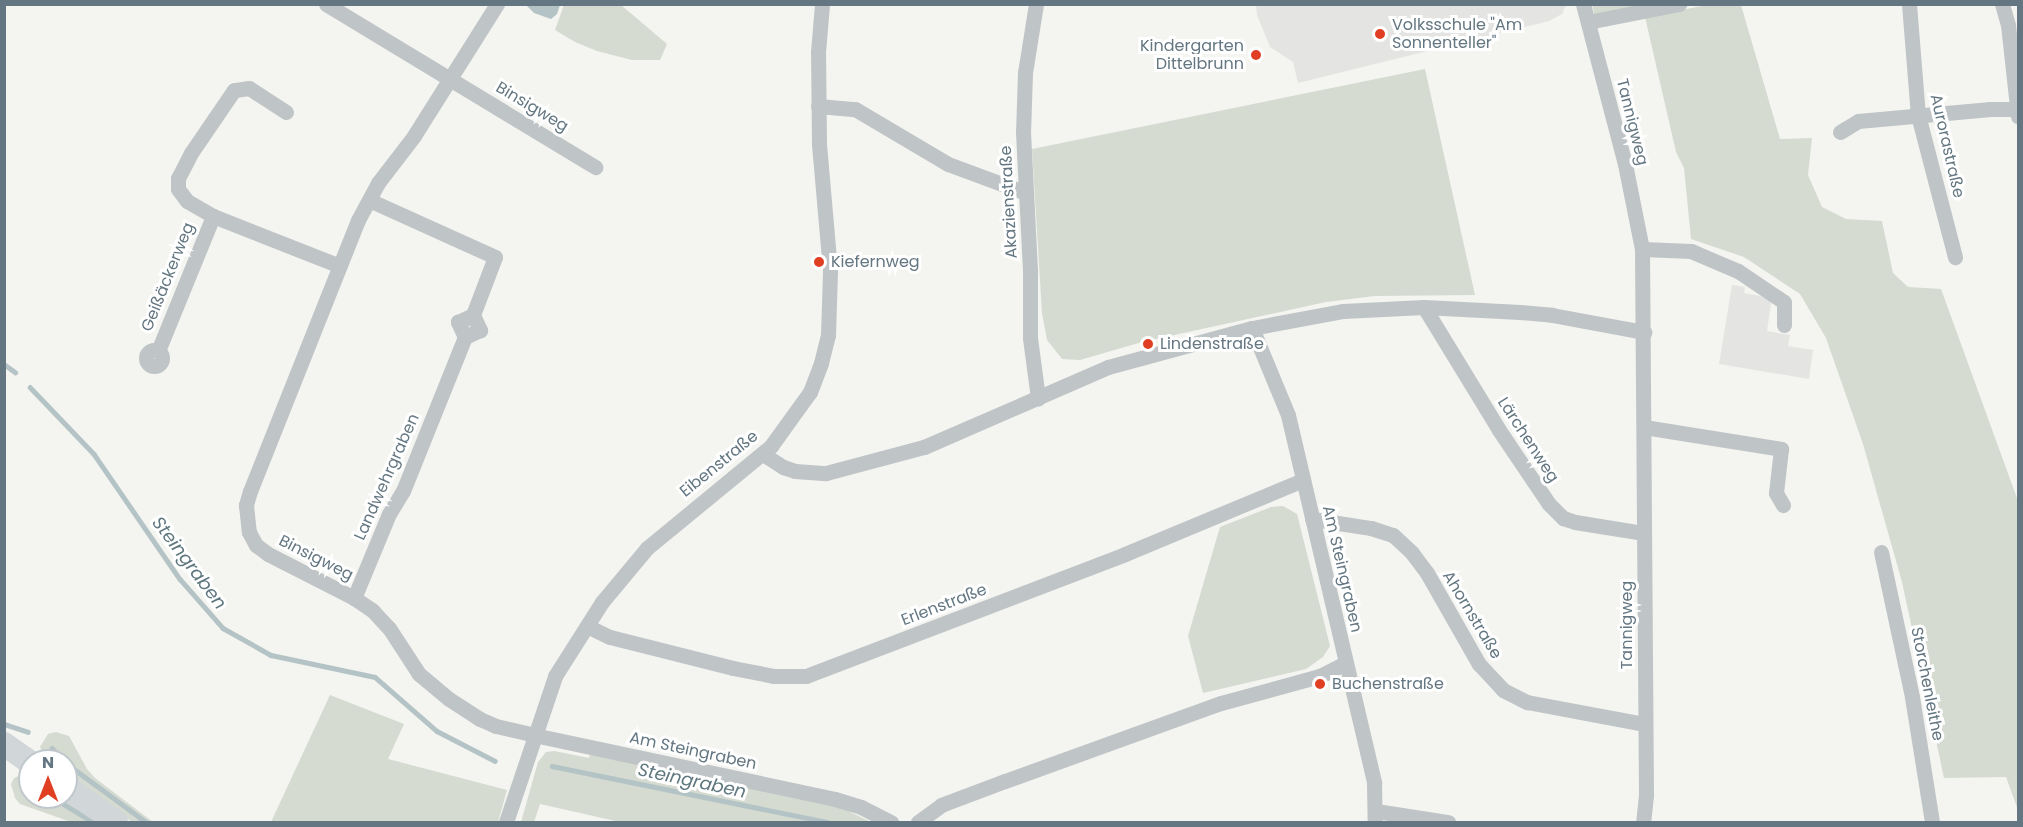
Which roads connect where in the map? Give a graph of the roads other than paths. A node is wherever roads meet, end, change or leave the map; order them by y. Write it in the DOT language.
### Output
graph roads {
  1 [pos="326,4"];
  2 [pos="497,4"];
  3 [pos="822,4"];
  4 [pos="1036,4"];
  5 [pos="1583,4"];
  6 [pos="1679,4"];
  7 [pos="1909,4"];
  8 [pos="2002,4"];
  9 [pos="1588,22"];
  10 [pos="450,78"];
  11 [pos="818,106"];
  12 [pos="286,112"];
  13 [pos="2018,113"];
  14 [pos="1918,115"];
  15 [pos="1840,132"];
  16 [pos="595,167"];
  17 [pos="1026,193"];
  18 [pos="369,200"];
  19 [pos="213,216"];
  20 [pos="1642,249"];
  21 [pos="1955,257"];
  22 [pos="340,266"];
  23 [pos="1424,307"];
  24 [pos="1784,325"];
  25 [pos="1252,328"];
  26 [pos="1644,332"];
  27 [pos="158,351"];
  28 [pos="1038,398"];
  29 [pos="1644,427"];
  30 [pos="763,454"];
  31 [pos="1303,480"];
  32 [pos="1783,505"];
  33 [pos="1312,519"];
  34 [pos="1644,532"];
  35 [pos="1881,552"];
  36 [pos="354,598"];
  37 [pos="587,626"];
  38 [pos="1344,664"];
  39 [pos="1645,724"];
  40 [pos="534,735"];
  41 [pos="4,744"];
  42 [pos="18,754"];
  43 [pos="78,795"];
  44 [pos="1376,817"];
  45 [pos="116,822"];
  46 [pos="506,822"];
  47 [pos="891,822"];
  48 [pos="918,822"];
  49 [pos="1449,822"];
  50 [pos="1643,822"];
  51 [pos="1932,822"];
  1 -- 10 [label="street, Binsigweg"];
  2 -- 10 [label="street, Binsigweg"];
  3 -- 11 [label="street, Eibenstraße"];
  4 -- 17 [label="street, Akazienstraße"];
  5 -- 9 [label="street, Tannigweg"];
  6 -- 9 [label="street"];
  7 -- 14 [label="street, Aurorastraße"];
  8 -- 13 [label="street"];
  9 -- 20 [label="street, Tannigweg"];
  10 -- 16 [label="street, Binsigweg"];
  10 -- 18 [label="street, Binsigweg"];
  11 -- 17 [label="street"];
  11 -- 30 [label="street, Eibenstraße"];
  12 -- 19 [label="street, Geißäckerweg"];
  13 -- 14 [label="street"];
  14 -- 15 [label="street"];
  14 -- 21 [label="street, Aurorastraße"];
  17 -- 28 [label="street, Akazienstraße"];
  18 -- 22 [label="street, Binsigweg"];
  18 -- 36 [label="street, Landwehrgraben"];
  19 -- 22 [label="street, Geißäckerweg"];
  19 -- 27 [label="street, Geißäckerweg"];
  20 -- 24 [label="street"];
  20 -- 26 [label="street, Tannigweg"];
  22 -- 36 [label="street, Binsigweg"];
  23 -- 25 [label="street"];
  23 -- 26 [label="street"];
  23 -- 34 [label="street, Lärchenweg"];
  25 -- 28 [label="street"];
  25 -- 31 [label="street, Am Steingraben"];
  26 -- 29 [label="street, Tannigweg"];
  28 -- 30 [label="street"];
  29 -- 32 [label="street"];
  29 -- 34 [label="street, Tannigweg"];
  30 -- 37 [label="street, Eibenstraße"];
  31 -- 33 [label="street, Am Steingraben"];
  31 -- 37 [label="street, Erlenstraße"];
  33 -- 38 [label="street, Am Steingraben"];
  33 -- 39 [label="street, Ahornstraße"];
  34 -- 39 [label="street, Tannigweg"];
  35 -- 51 [label="street, Storchenleithe"];
  36 -- 40 [label="street, Binsigweg"];
  37 -- 40 [label="street, Eibenstraße"];
  38 -- 44 [label="street, Am Steingraben"];
  38 -- 48 [label="street"];
  39 -- 50 [label="street, Tannigweg"];
  40 -- 46 [label="street"];
  40 -- 47 [label="street, Am Steingraben"];
  41 -- 42 [label="main road"];
  43 -- 45 [label="main road"];
  44 -- 49 [label="street"];
}
